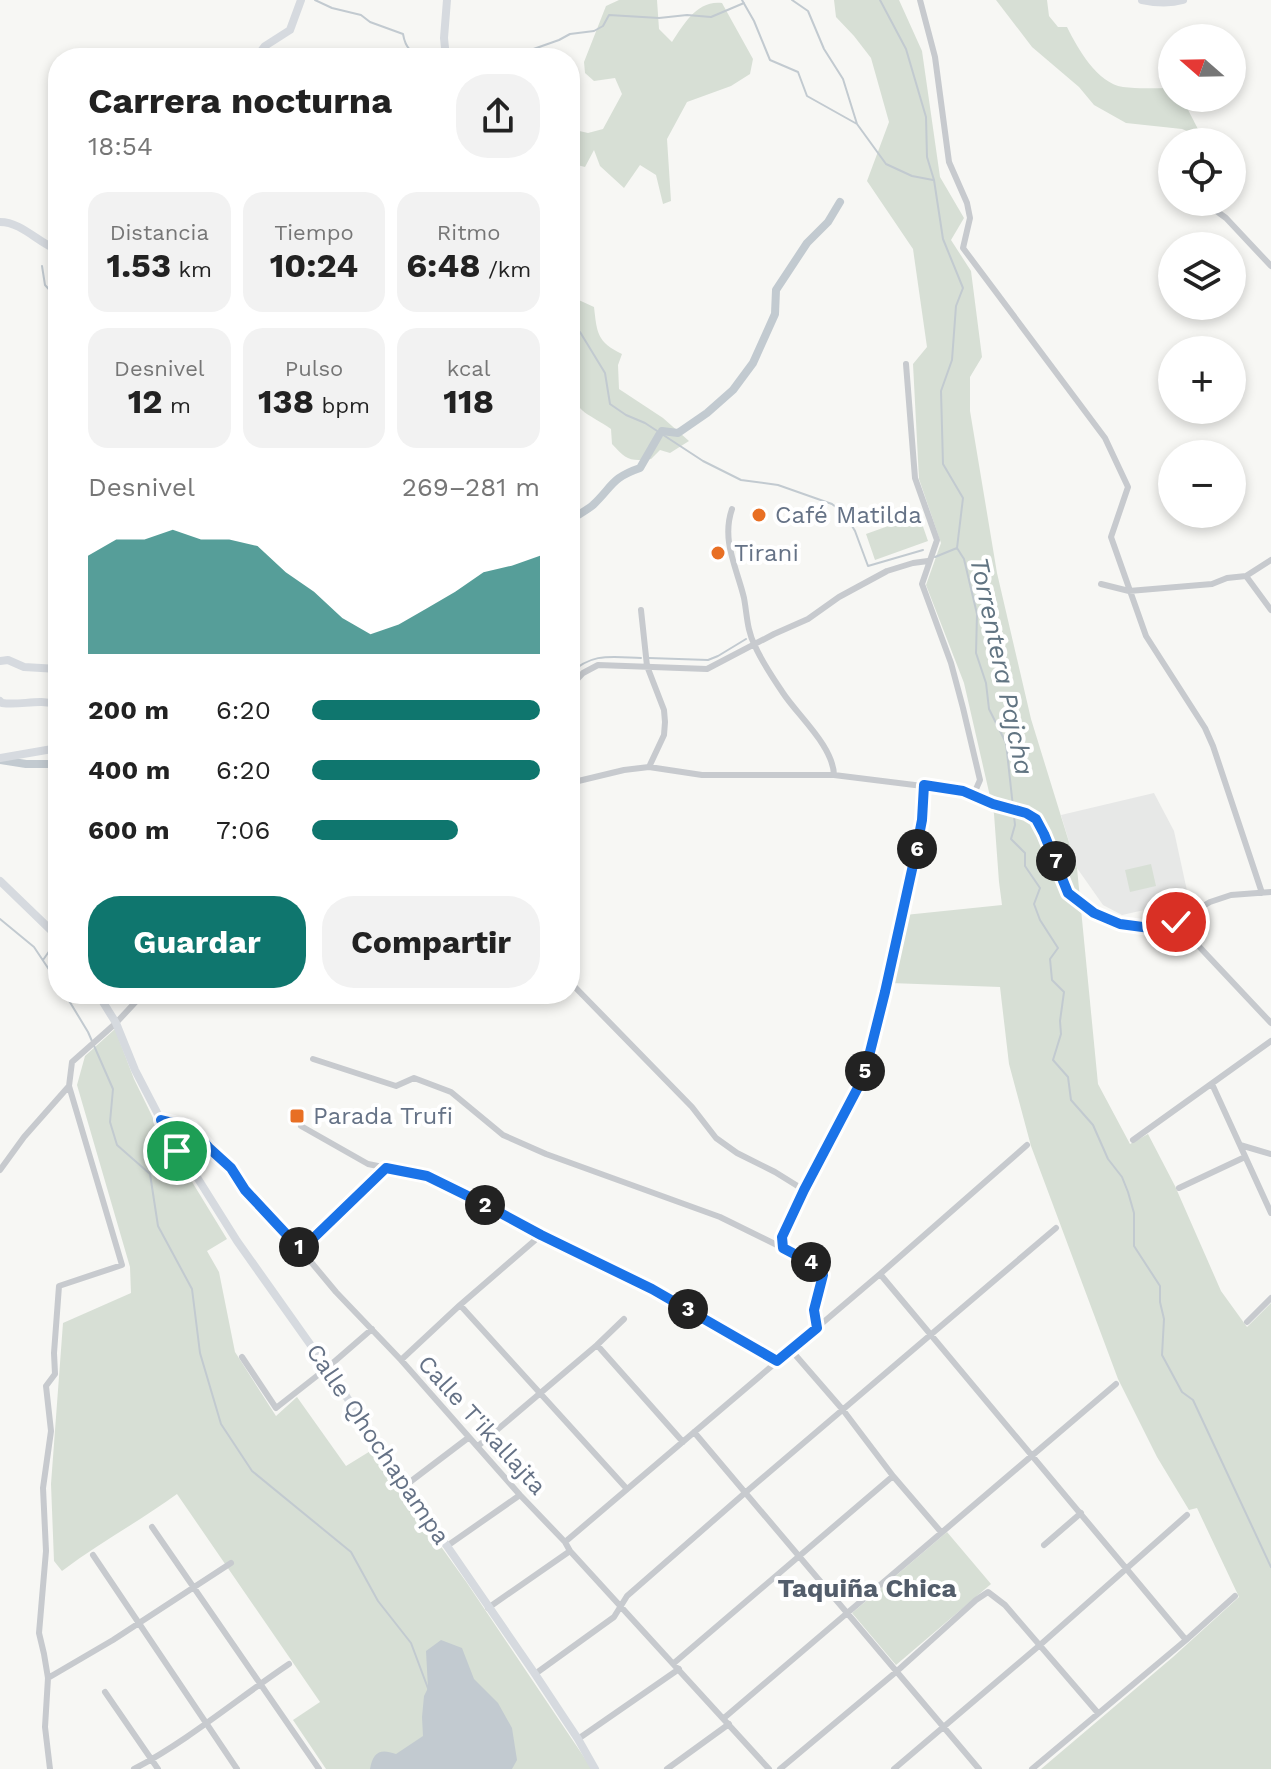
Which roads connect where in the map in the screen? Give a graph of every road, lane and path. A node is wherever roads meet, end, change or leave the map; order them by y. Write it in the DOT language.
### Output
graph roads {
  1 [pos="301,0"];
  2 [pos="447,0"];
  3 [pos="920,0"];
  4 [pos="1142,0"];
  5 [pos="1183,0"];
  6 [pos="264,48"];
  7 [pos="445,48"];
  8 [pos="1223,216"];
  9 [pos="0,222"];
  10 [pos="48,246"];
  11 [pos="1271,266"];
  12 [pos="906,364"];
  13 [pos="732,509"];
  14 [pos="1271,560"];
  15 [pos="928,561"];
  16 [pos="1246,576"];
  17 [pos="1101,584"];
  18 [pos="1129,591"];
  19 [pos="641,610"];
  20 [pos="1271,610"];
  21 [pos="754,645"];
  22 [pos="0,661"];
  23 [pos="647,666"];
  24 [pos="48,667"];
  25 [pos="580,676"];
  26 [pos="0,701"];
  27 [pos="48,701"];
  28 [pos="48,750"];
  29 [pos="0,758"];
  30 [pos="649,767"];
  31 [pos="834,775"];
  32 [pos="580,781"];
  33 [pos="924,785"];
  34 [pos="973,796"];
  35 [pos="0,881"];
  36 [pos="1271,892"];
  37 [pos="1262,893"];
  38 [pos="1176,922"];
  39 [pos="48,927"];
  40 [pos="580,992"];
  41 [pos="102,1004"];
  42 [pos="133,1004"];
  43 [pos="1271,1023"];
  44 [pos="112,1026"];
  45 [pos="1271,1041"];
  46 [pos="313,1059"];
  47 [pos="1212,1084"];
  48 [pos="69,1086"];
  49 [pos="161,1120"];
  50 [pos="301,1126"];
  51 [pos="1133,1140"];
  52 [pos="1027,1145"];
  53 [pos="1240,1145"];
  54 [pos="1271,1154"];
  55 [pos="1245,1157"];
  56 [pos="386,1168"];
  57 [pos="0,1170"];
  58 [pos="1179,1188"];
  59 [pos="804,1190"];
  60 [pos="1271,1213"];
  61 [pos="1056,1228"];
  62 [pos="541,1235"];
  63 [pos="783,1248"];
  64 [pos="301,1250"];
  65 [pos="880,1274"];
  66 [pos="1271,1298"];
  67 [pos="460,1305"];
  68 [pos="624,1319"];
  69 [pos="1247,1322"];
  70 [pos="817,1328"];
  71 [pos="372,1329"];
  72 [pos="932,1334"];
  73 [pos="597,1345"];
  74 [pos="791,1350"];
  75 [pos="242,1357"];
  76 [pos="401,1360"];
  77 [pos="777,1361"];
  78 [pos="327,1368"];
  79 [pos="1116,1384"];
  80 [pos="541,1393"];
  81 [pos="843,1410"];
  82 [pos="694,1432"];
  83 [pos="468,1438"];
  84 [pos="683,1442"];
  85 [pos="478,1446"];
  86 [pos="1032,1454"];
  87 [pos="893,1476"];
  88 [pos="406,1485"];
  89 [pos="627,1489"];
  90 [pos="746,1492"];
  91 [pos="520,1495"];
  92 [pos="1081,1513"];
  93 [pos="1187,1515"];
  94 [pos="152,1527"];
  95 [pos="941,1532"];
  96 [pos="565,1542"];
  97 [pos="1044,1545"];
  98 [pos="447,1546"];
  99 [pos="570,1551"];
  100 [pos="93,1555"];
  101 [pos="799,1556"];
  102 [pos="231,1563"];
  103 [pos="1126,1569"];
  104 [pos="195,1587"];
  105 [pos="1235,1596"];
  106 [pos="622,1607"];
  107 [pos="488,1608"];
  108 [pos="847,1614"];
  109 [pos="140,1622"];
  110 [pos="1186,1640"];
  111 [pos="1040,1645"];
  112 [pos="289,1664"];
  113 [pos="676,1666"];
  114 [pos="896,1672"];
  115 [pos="535,1674"];
  116 [pos="48,1678"];
  117 [pos="260,1683"];
  118 [pos="105,1692"];
  119 [pos="1098,1713"];
  120 [pos="727,1721"];
  121 [pos="207,1723"];
  122 [pos="943,1727"];
  123 [pos="578,1739"];
  124 [pos="152,1759"];
  125 [pos="50,1769"];
  126 [pos="134,1769"];
  127 [pos="158,1769"];
  128 [pos="237,1769"];
  129 [pos="319,1769"];
  130 [pos="595,1769"];
  131 [pos="667,1769"];
  132 [pos="769,1769"];
  133 [pos="780,1769"];
  134 [pos="894,1769"];
  135 [pos="979,1769"];
  136 [pos="1032,1769"];
  1 -- 6 [label="street"];
  2 -- 7 [label="street"];
  3 -- 18 [label="street"];
  4 -- 5 [label="street"];
  8 -- 11 [label="street"];
  9 -- 10 [label="street"];
  12 -- 15 [label="street"];
  13 -- 21 [label="street"];
  14 -- 16 [label="street"];
  15 -- 21 [label="street"];
  15 -- 34 [label="street"];
  16 -- 18 [label="street"];
  16 -- 20 [label="street"];
  17 -- 18 [label="street"];
  18 -- 37 [label="street"];
  19 -- 23 [label="street"];
  21 -- 23 [label="street"];
  21 -- 31 [label="street"];
  22 -- 24 [label="street"];
  23 -- 25 [label="street"];
  23 -- 30 [label="street"];
  26 -- 27 [label="street"];
  28 -- 29 [label="street"];
  30 -- 31 [label="street"];
  30 -- 32 [label="street"];
  31 -- 33 [label="street"];
  33 -- 34 [label="street"];
  33 -- 59 [label="street"];
  34 -- 38 [label="street"];
  35 -- 39 [label="street"];
  36 -- 37 [label="street"];
  37 -- 38 [label="street"];
  38 -- 43 [label="street"];
  40 -- 59 [label="street"];
  41 -- 44 [label="street, Calle Qhochapampa"];
  42 -- 44 [label="street"];
  44 -- 48 [label="street"];
  44 -- 49 [label="street, Calle Qhochapampa"];
  45 -- 47 [label="street"];
  46 -- 63 [label="street"];
  47 -- 51 [label="street"];
  47 -- 53 [label="street"];
  48 -- 57 [label="street"];
  48 -- 116 [label="street"];
  49 -- 64 [label="street, Calle T'ikallajta"];
  49 -- 78 [label="street, Calle Qhochapampa"];
  50 -- 56 [label="street"];
  52 -- 65 [label="street"];
  53 -- 54 [label="street"];
  53 -- 55 [label="street"];
  55 -- 58 [label="street"];
  55 -- 60 [label="street"];
  56 -- 62 [label="street"];
  56 -- 64 [label="street"];
  59 -- 63 [label="street"];
  61 -- 72 [label="street"];
  62 -- 67 [label="street"];
  62 -- 77 [label="street"];
  63 -- 70 [label="street"];
  64 -- 71 [label="street, Calle T'ikallajta"];
  65 -- 70 [label="street"];
  65 -- 72 [label="street"];
  66 -- 69 [label="street"];
  67 -- 76 [label="street"];
  67 -- 80 [label="street"];
  68 -- 73 [label="street"];
  70 -- 74 [label="street"];
  71 -- 76 [label="street, Calle T'ikallajta"];
  71 -- 78 [label="street"];
  72 -- 81 [label="street"];
  72 -- 86 [label="street"];
  73 -- 80 [label="street"];
  73 -- 84 [label="street"];
  74 -- 77 [label="street"];
  74 -- 81 [label="street"];
  75 -- 78 [label="street"];
  76 -- 83 [label="street, Calle T'ikallajta"];
  77 -- 82 [label="street"];
  78 -- 88 [label="street, Calle Qhochapampa"];
  79 -- 86 [label="street"];
  80 -- 85 [label="street"];
  80 -- 89 [label="street"];
  81 -- 87 [label="street"];
  81 -- 90 [label="street"];
  82 -- 84 [label="street"];
  82 -- 90 [label="street"];
  83 -- 85 [label="street, Calle T'ikallajta"];
  83 -- 88 [label="street"];
  84 -- 89 [label="street"];
  85 -- 91 [label="street, Calle T'ikallajta"];
  86 -- 92 [label="street"];
  86 -- 95 [label="street"];
  87 -- 95 [label="street"];
  87 -- 101 [label="street"];
  88 -- 98 [label="street, Calle Qhochapampa"];
  89 -- 96 [label="street"];
  90 -- 101 [label="street"];
  90 -- 106 [label="street"];
  91 -- 96 [label="street, Calle T'ikallajta"];
  91 -- 98 [label="street"];
  92 -- 97 [label="street"];
  92 -- 103 [label="street"];
  93 -- 103 [label="street"];
  94 -- 104 [label="street"];
  95 -- 108 [label="street"];
  96 -- 99 [label="street, Calle T'ikallajta"];
  98 -- 107 [label="street, Calle Qhochapampa"];
  99 -- 106 [label="street, Calle T'ikallajta"];
  99 -- 107 [label="street"];
  100 -- 109 [label="street"];
  101 -- 108 [label="street"];
  101 -- 113 [label="street"];
  102 -- 104 [label="street"];
  103 -- 110 [label="street"];
  103 -- 111 [label="street"];
  104 -- 109 [label="street"];
  104 -- 117 [label="street"];
  105 -- 110 [label="street"];
  106 -- 113 [label="street, Calle T'ikallajta"];
  106 -- 115 [label="street"];
  107 -- 115 [label="street, Calle Qhochapampa"];
  108 -- 114 [label="street"];
  108 -- 120 [label="street"];
  109 -- 116 [label="street"];
  109 -- 121 [label="street"];
  110 -- 119 [label="street"];
  111 -- 114 [label="street"];
  111 -- 119 [label="street"];
  111 -- 122 [label="street"];
  112 -- 117 [label="street"];
  113 -- 120 [label="street, Calle T'ikallajta"];
  113 -- 123 [label="street"];
  114 -- 122 [label="street"];
  114 -- 133 [label="street"];
  115 -- 123 [label="street, Calle Qhochapampa"];
  116 -- 125 [label="street"];
  117 -- 121 [label="street"];
  117 -- 129 [label="street"];
  118 -- 124 [label="street"];
  119 -- 136 [label="street"];
  120 -- 131 [label="street"];
  120 -- 132 [label="street, Calle T'ikallajta"];
  121 -- 124 [label="street"];
  121 -- 128 [label="street"];
  122 -- 134 [label="street"];
  122 -- 135 [label="street"];
  123 -- 130 [label="street, Calle Qhochapampa"];
  124 -- 126 [label="street"];
  124 -- 127 [label="street"];
}
